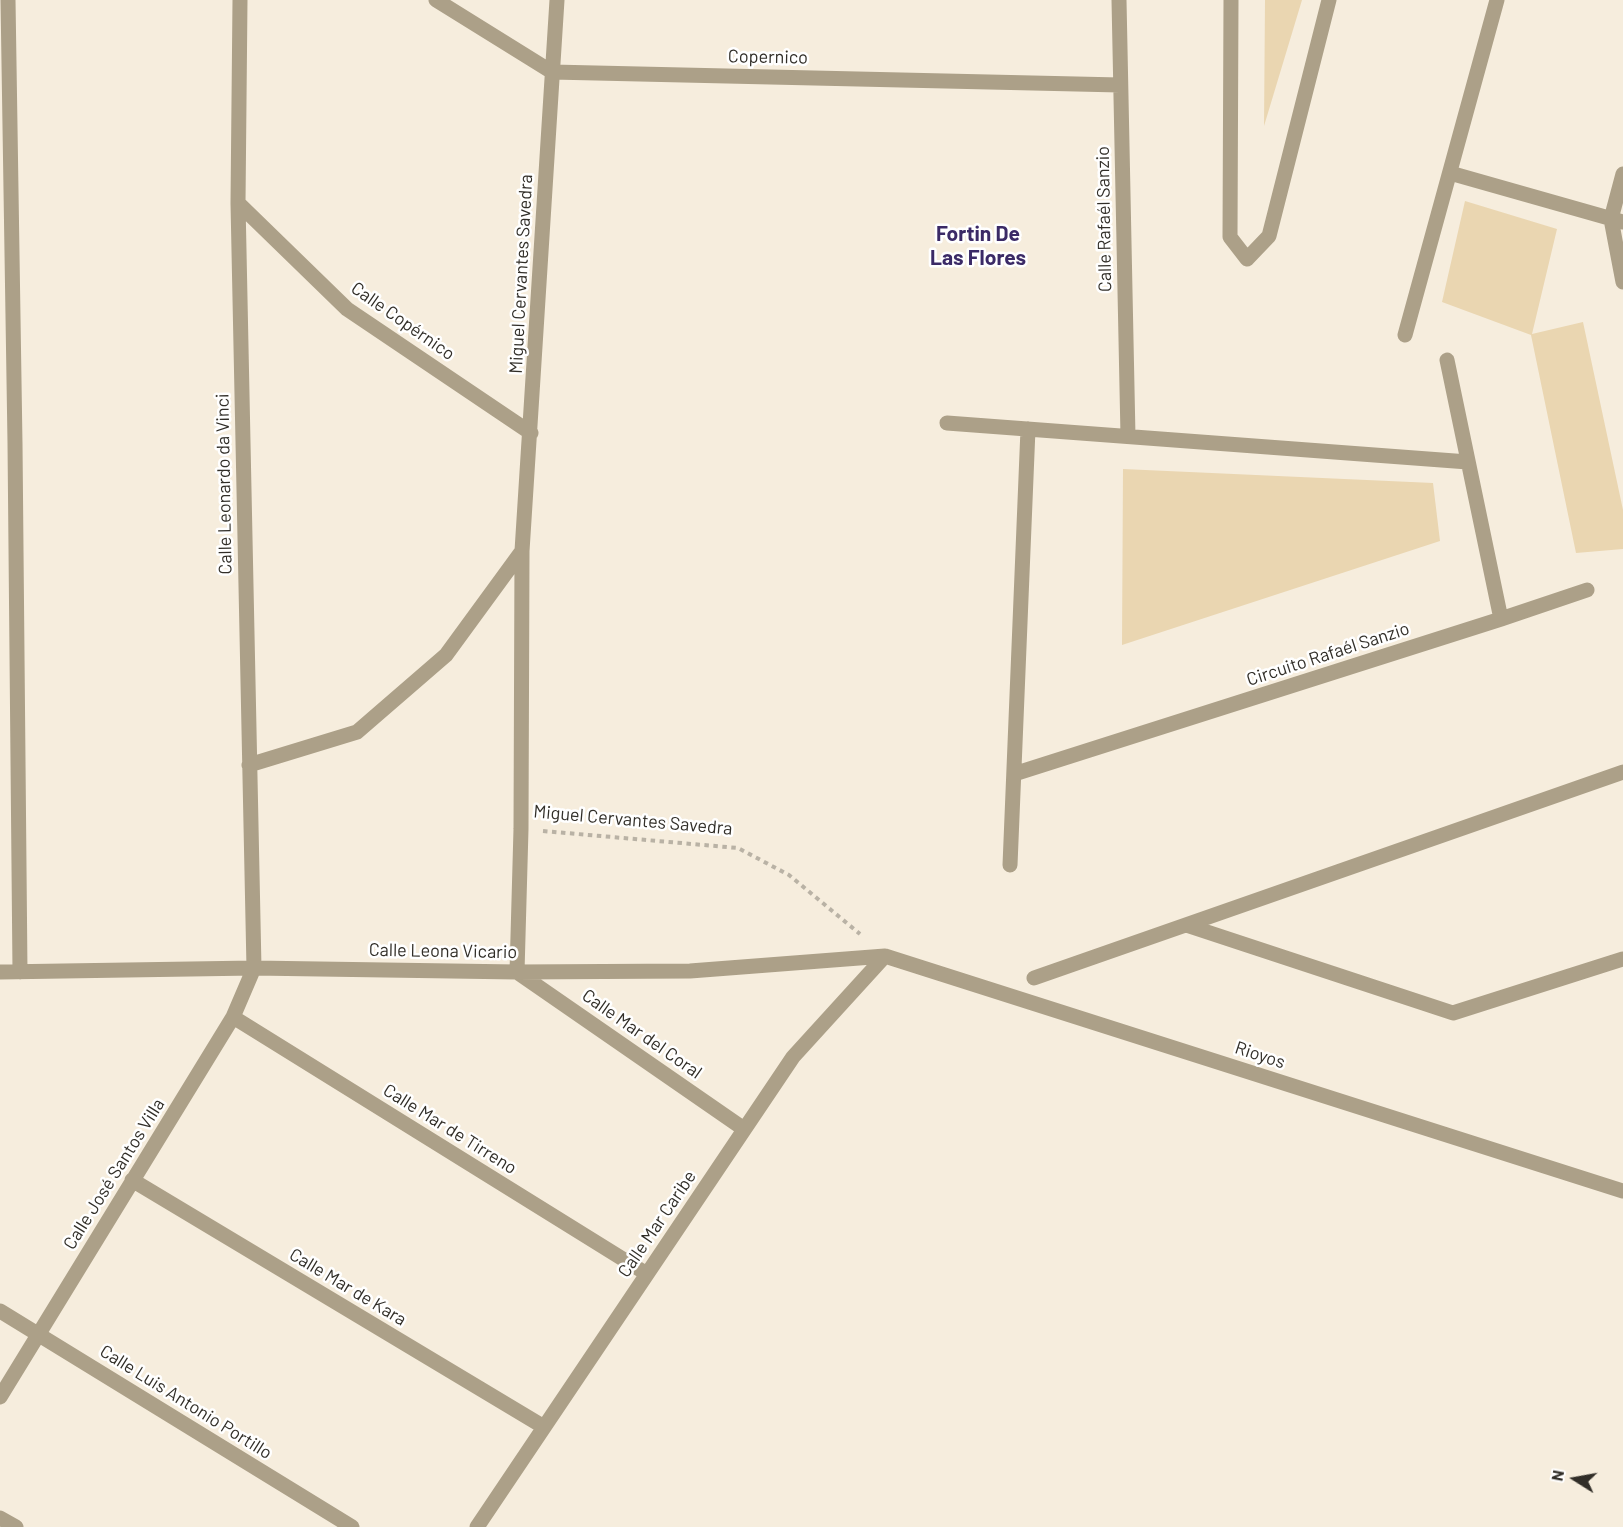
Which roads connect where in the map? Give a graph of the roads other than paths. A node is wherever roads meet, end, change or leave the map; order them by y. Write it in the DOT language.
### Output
graph roads {
  1 [pos="8,0"];
  2 [pos="240,0"];
  3 [pos="436,0"];
  4 [pos="557,0"];
  5 [pos="1119,0"];
  6 [pos="1231,0"];
  7 [pos="1329,0"];
  8 [pos="1497,0"];
  9 [pos="552,72"];
  10 [pos="1120,85"];
  11 [pos="1450,173"];
  12 [pos="1623,174"];
  13 [pos="238,202"];
  14 [pos="1617,220"];
  15 [pos="1623,282"];
  16 [pos="1405,335"];
  17 [pos="1447,360"];
  18 [pos="947,423"];
  19 [pos="1028,429"];
  20 [pos="531,433"];
  21 [pos="1128,436"];
  22 [pos="1468,462"];
  23 [pos="522,551"];
  24 [pos="1587,590"];
  25 [pos="1502,619"];
  26 [pos="249,765"];
  27 [pos="1623,772"];
  28 [pos="1014,774"];
  29 [pos="1010,865"];
  30 [pos="1186,925"];
  31 [pos="885,956"];
  32 [pos="1623,959"];
  33 [pos="254,968"];
  34 [pos="0,972"];
  35 [pos="20,972"];
  36 [pos="517,972"];
  37 [pos="1034,978"];
  38 [pos="233,1017"];
  39 [pos="744,1129"];
  40 [pos="132,1180"];
  41 [pos="1623,1191"];
  42 [pos="647,1274"];
  43 [pos="0,1311"];
  44 [pos="38,1335"];
  45 [pos="0,1397"];
  46 [pos="544,1426"];
  47 [pos="0,1518"];
  48 [pos="16,1527"];
  49 [pos="352,1527"];
  50 [pos="477,1527"];
  1 -- 35 [label="street"];
  2 -- 13 [label="street, Calle Leonardo da Vinci"];
  3 -- 9 [label="street"];
  4 -- 9 [label="street, Miguel Cervantes Savedra"];
  5 -- 10 [label="street, Calle Rafaél Sanzio"];
  6 -- 7 [label="street"];
  8 -- 11 [label="street"];
  9 -- 10 [label="street, Copernico"];
  9 -- 20 [label="street, Miguel Cervantes Savedra"];
  10 -- 21 [label="street, Calle Rafaél Sanzio"];
  11 -- 14 [label="street"];
  11 -- 16 [label="street"];
  12 -- 14 [label="street"];
  13 -- 20 [label="street, Calle Copérnico"];
  13 -- 26 [label="street, Calle Leonardo da Vinci"];
  14 -- 15 [label="street"];
  17 -- 22 [label="street"];
  18 -- 19 [label="street"];
  19 -- 21 [label="street"];
  19 -- 28 [label="street"];
  20 -- 23 [label="street, Miguel Cervantes Savedra"];
  21 -- 22 [label="street"];
  22 -- 25 [label="street"];
  23 -- 26 [label="street"];
  23 -- 36 [label="street, Miguel Cervantes Savedra"];
  24 -- 25 [label="street, Circuito Rafaél Sanzio"];
  25 -- 28 [label="street, Circuito Rafaél Sanzio"];
  26 -- 33 [label="street, Calle Leonardo da Vinci"];
  27 -- 30 [label="street"];
  28 -- 29 [label="street"];
  30 -- 32 [label="street"];
  30 -- 37 [label="street"];
  31 -- 36 [label="street, Calle Leona Vicario"];
  31 -- 39 [label="street, Calle Mar Caribe"];
  31 -- 41 [label="street, Rioyos"];
  33 -- 35 [label="street, Calle Leona Vicario"];
  33 -- 36 [label="street, Calle Leona Vicario"];
  33 -- 38 [label="street, Calle José Santos Villa"];
  34 -- 35 [label="street, Calle Leona Vicario"];
  36 -- 39 [label="street, Calle Mar del Coral"];
  38 -- 40 [label="street, Calle José Santos Villa"];
  38 -- 42 [label="street, Calle Mar de Tirreno"];
  39 -- 42 [label="street, Calle Mar Caribe"];
  40 -- 44 [label="street, Calle José Santos Villa"];
  40 -- 46 [label="street, Calle Mar de Kara"];
  42 -- 46 [label="street, Calle Mar Caribe"];
  43 -- 44 [label="street, Calle Luis Antonio Portillo"];
  44 -- 45 [label="street, Calle José Santos Villa"];
  44 -- 49 [label="street, Calle Luis Antonio Portillo"];
  46 -- 50 [label="street, Calle Mar Caribe"];
  47 -- 48 [label="street"];
}
